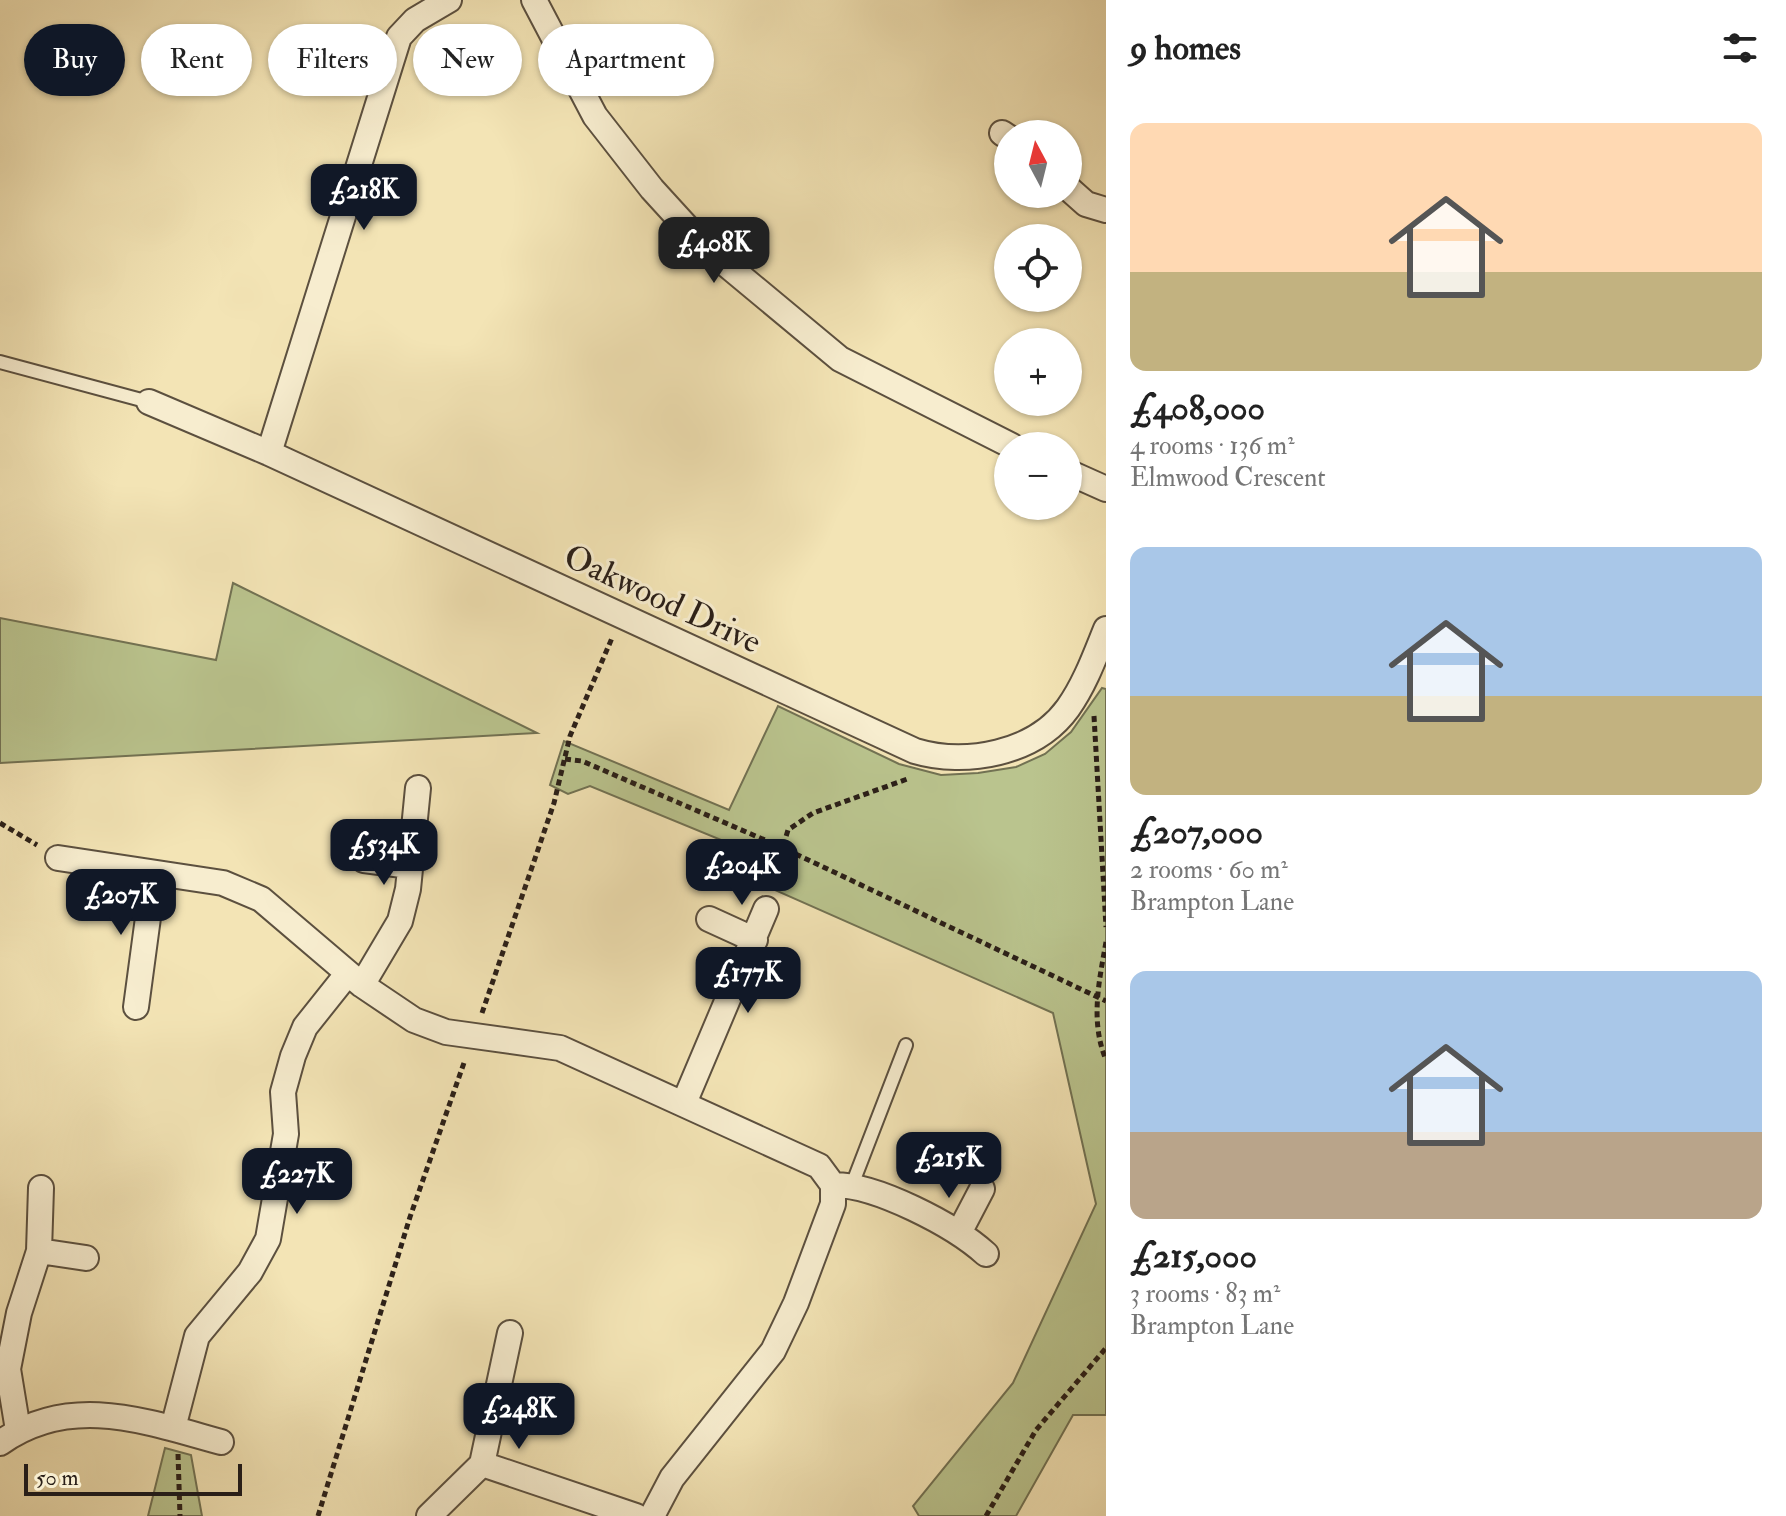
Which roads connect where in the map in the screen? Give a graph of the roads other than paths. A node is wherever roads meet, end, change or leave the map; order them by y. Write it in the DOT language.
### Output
graph roads {
  1 [pos="449,0"];
  2 [pos="534,0"];
  3 [pos="1082,200"];
  4 [pos="1106,210"];
  5 [pos="0,362"];
  6 [pos="149,402"];
  7 [pos="994,437"];
  8 [pos="269,453"];
  9 [pos="1082,478"];
  10 [pos="1106,489"];
  11 [pos="1106,629"];
  12 [pos="418,788"];
  13 [pos="58,858"];
  14 [pos="364,860"];
  15 [pos="410,866"];
  16 [pos="154,873"];
  17 [pos="766,909"];
  18 [pos="709,919"];
  19 [pos="755,940"];
  20 [pos="355,979"];
  21 [pos="136,1007"];
  22 [pos="906,1045"];
  23 [pos="684,1103"];
  24 [pos="842,1185"];
  25 [pos="41,1188"];
  26 [pos="982,1189"];
  27 [pos="959,1233"];
  28 [pos="39,1251"];
  29 [pos="986,1254"];
  30 [pos="86,1258"];
  31 [pos="510,1333"];
  32 [pos="178,1430"];
  33 [pos="9,1437"];
  34 [pos="221,1442"];
  35 [pos="482,1464"];
  36 [pos="429,1516"];
  37 [pos="636,1516"];
  38 [pos="652,1516"];
  1 -- 8 [label="street"];
  2 -- 7 [label="street"];
  3 -- 4 [label="street"];
  5 -- 6 [label="lane"];
  6 -- 8 [label="street, Oakwood Drive"];
  8 -- 11 [label="street, Oakwood Drive"];
  9 -- 10 [label="street"];
  12 -- 15 [label="street"];
  13 -- 16 [label="street"];
  14 -- 15 [label="street"];
  15 -- 20 [label="street"];
  16 -- 20 [label="street"];
  16 -- 21 [label="street"];
  17 -- 19 [label="street"];
  18 -- 19 [label="street"];
  19 -- 23 [label="street"];
  20 -- 23 [label="street"];
  20 -- 32 [label="street"];
  22 -- 24 [label="lane"];
  23 -- 24 [label="street"];
  24 -- 27 [label="street"];
  24 -- 38 [label="street"];
  25 -- 28 [label="street"];
  26 -- 27 [label="street"];
  27 -- 29 [label="street"];
  28 -- 30 [label="street"];
  28 -- 33 [label="street"];
  31 -- 35 [label="street"];
  32 -- 33 [label="street"];
  32 -- 34 [label="street"];
  35 -- 36 [label="street"];
  35 -- 37 [label="street"];
}
